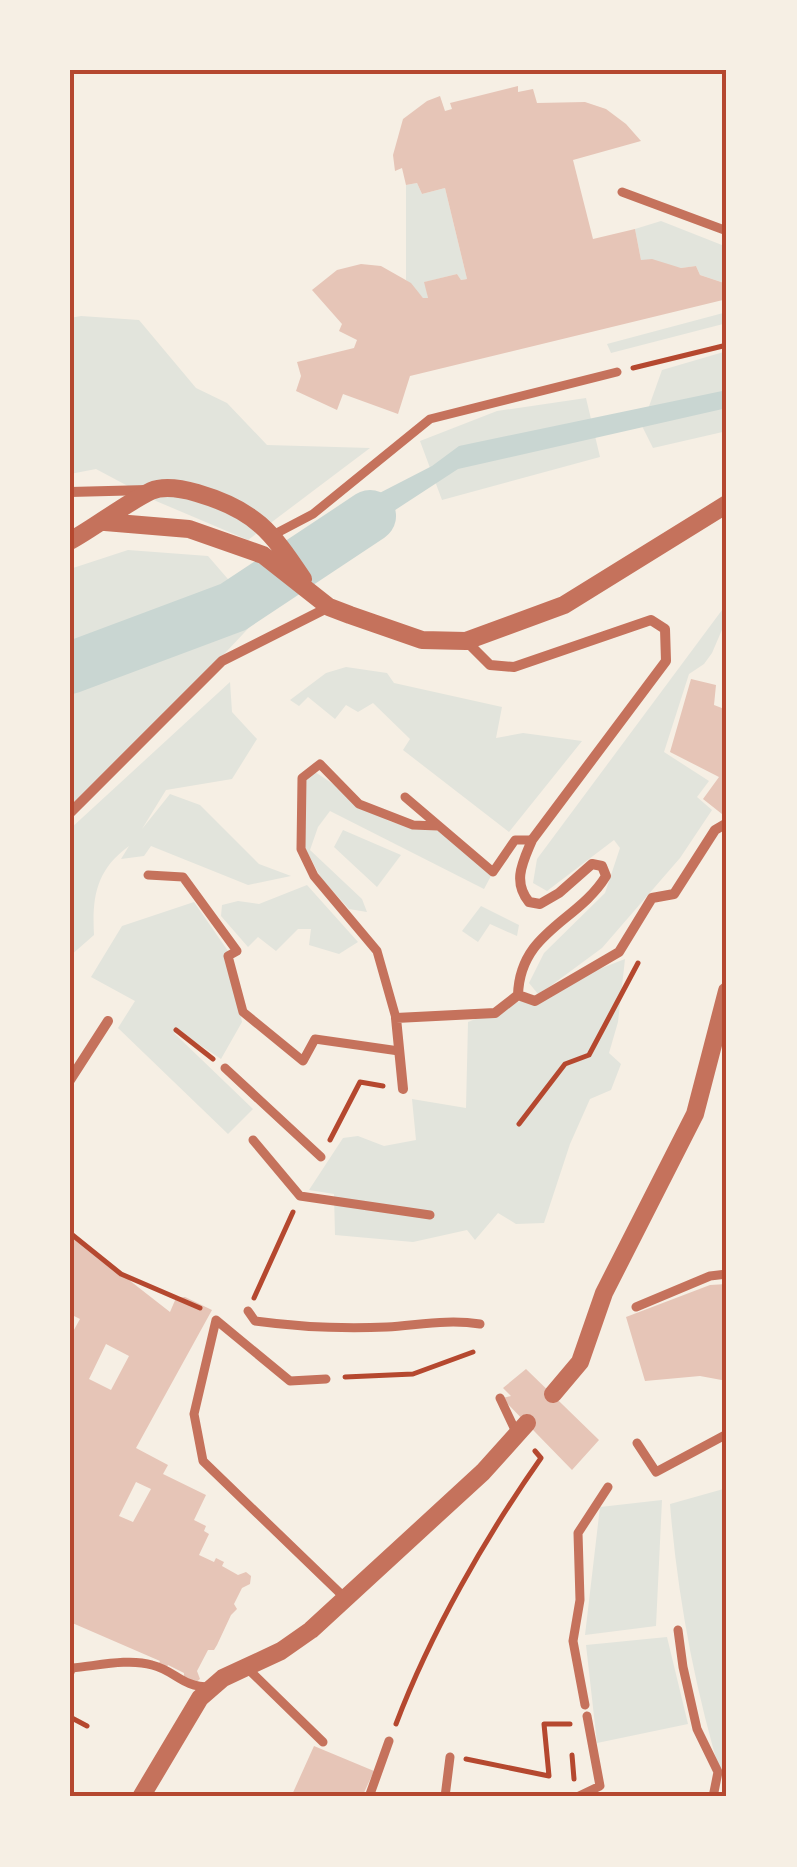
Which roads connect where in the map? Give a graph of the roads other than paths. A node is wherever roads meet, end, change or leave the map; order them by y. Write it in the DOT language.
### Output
graph roads {
  1 [pos="622,192"];
  2 [pos="727,231"];
  3 [pos="617,372"];
  4 [pos="153,490"];
  5 [pos="70,492"];
  6 [pos="727,504"];
  7 [pos="105,522"];
  8 [pos="275,537"];
  9 [pos="70,540"];
  10 [pos="312,592"];
  11 [pos="329,607"];
  12 [pos="466,642"];
  13 [pos="405,798"];
  14 [pos="70,813"];
  15 [pos="727,823"];
  16 [pos="438,826"];
  17 [pos="532,840"];
  18 [pos="148,875"];
  19 [pos="518,995"];
  20 [pos="726,996"];
  21 [pos="396,1018"];
  22 [pos="108,1021"];
  23 [pos="400,1051"];
  24 [pos="225,1068"];
  25 [pos="70,1080"];
  26 [pos="403,1089"];
  27 [pos="253,1140"];
  28 [pos="321,1156"];
  29 [pos="430,1215"];
  30 [pos="727,1274"];
  31 [pos="636,1307"];
  32 [pos="248,1311"];
  33 [pos="480,1324"];
  34 [pos="326,1379"];
  35 [pos="552,1394"];
  36 [pos="500,1398"];
  37 [pos="522,1428"];
  38 [pos="727,1434"];
  39 [pos="637,1444"];
  40 [pos="608,1487"];
  41 [pos="345,1598"];
  42 [pos="678,1630"];
  43 [pos="245,1666"];
  44 [pos="70,1672"];
  45 [pos="206,1692"];
  46 [pos="389,1741"];
  47 [pos="323,1742"];
  48 [pos="450,1757"];
  49 [pos="142,1797"];
  50 [pos="369,1797"];
  51 [pos="444,1797"];
  52 [pos="576,1797"];
  53 [pos="713,1797"];
  1 -- 2 [label="street"];
  3 -- 8 [label="street"];
  4 -- 5 [label="street"];
  4 -- 7 [label="street"];
  4 -- 8 [label="street"];
  6 -- 12 [label="street"];
  7 -- 9 [label="street"];
  7 -- 10 [label="street"];
  8 -- 10 [label="street"];
  10 -- 11 [label="street"];
  11 -- 12 [label="street"];
  11 -- 14 [label="street"];
  12 -- 17 [label="street"];
  13 -- 16 [label="street"];
  15 -- 19 [label="street"];
  16 -- 17 [label="street"];
  16 -- 21 [label="street"];
  17 -- 19 [label="street"];
  18 -- 23 [label="street"];
  19 -- 21 [label="street"];
  20 -- 35 [label="street"];
  21 -- 23 [label="street"];
  22 -- 25 [label="street"];
  23 -- 26 [label="street"];
  24 -- 28 [label="street"];
  27 -- 29 [label="street"];
  30 -- 31 [label="street"];
  32 -- 33 [label="street"];
  34 -- 41 [label="street"];
  36 -- 37 [label="street"];
  37 -- 41 [label="street"];
  38 -- 39 [label="street"];
  40 -- 52 [label="street"];
  41 -- 43 [label="street"];
  42 -- 53 [label="street"];
  43 -- 45 [label="street"];
  43 -- 47 [label="street"];
  44 -- 45 [label="street"];
  45 -- 49 [label="street"];
  46 -- 50 [label="street"];
  48 -- 51 [label="street"];
}
